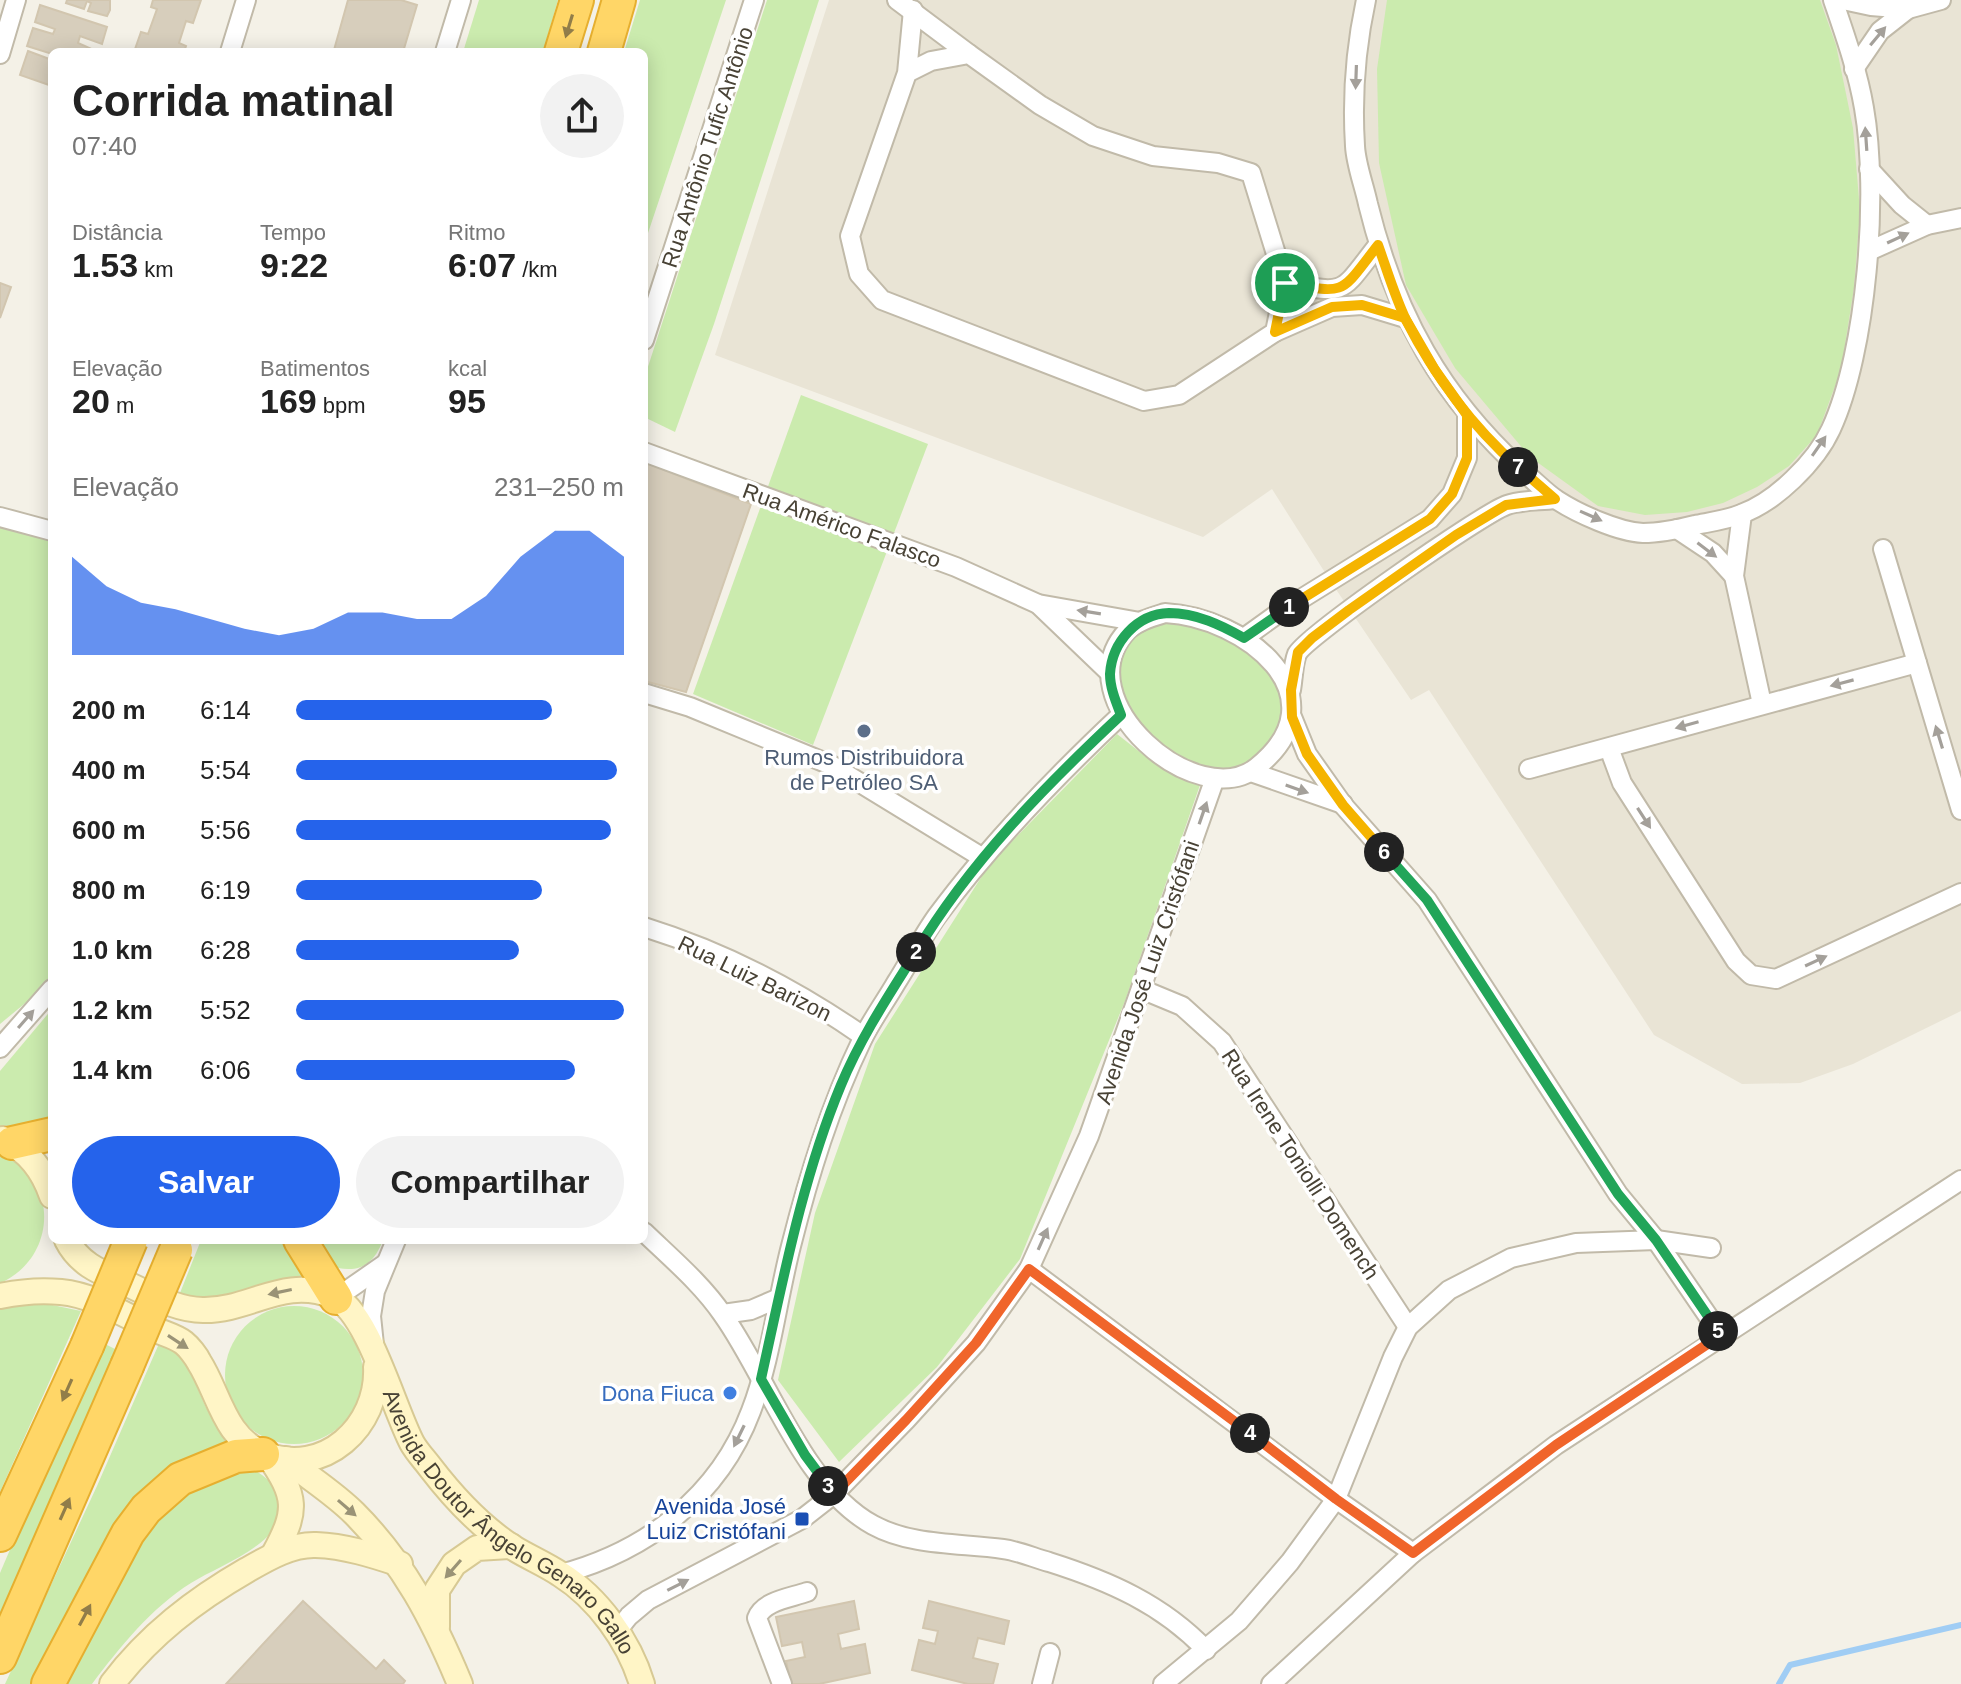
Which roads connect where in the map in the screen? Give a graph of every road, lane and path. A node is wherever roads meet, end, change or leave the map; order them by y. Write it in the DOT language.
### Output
graph roads {
  1 [pos="16,0"];
  2 [pos="246,0"];
  3 [pos="461,0"];
  4 [pos="577,0"];
  5 [pos="619,0"];
  6 [pos="754,0"];
  7 [pos="1833,0"];
  8 [pos="1843,0"];
  9 [pos="1941,0"];
  10 [pos="1363,2"];
  11 [pos="905,5"];
  12 [pos="1908,9"];
  13 [pos="231,48"];
  14 [pos="446,48"];
  15 [pos="562,48"];
  16 [pos="605,48"];
  17 [pos="0,54"];
  18 [pos="969,54"];
  19 [pos="1854,69"];
  20 [pos="907,73"];
  21 [pos="1869,169"];
  22 [pos="1961,218"];
  23 [pos="1927,225"];
  24 [pos="1378,245"];
  25 [pos="1869,251"];
  26 [pos="1285,283"];
  27 [pos="1332,299"];
  28 [pos="1405,318"];
  29 [pos="648,328"];
  30 [pos="1275,332"];
  31 [pos="1467,415"];
  32 [pos="648,453"];
  33 [pos="1555,499"];
  34 [pos="1742,514"];
  35 [pos="0,517"];
  36 [pos="1416,528"];
  37 [pos="1677,529"];
  38 [pos="48,530"];
  39 [pos="1883,549"];
  40 [pos="1432,552"];
  41 [pos="1734,576"];
  42 [pos="1038,604"];
  43 [pos="1140,622"];
  44 [pos="1244,638"];
  45 [pos="1917,663"];
  46 [pos="1110,673"];
  47 [pos="1291,690"];
  48 [pos="648,694"];
  49 [pos="1762,704"];
  50 [pos="1121,715"];
  51 [pos="1292,717"];
  52 [pos="1609,748"];
  53 [pos="1529,769"];
  54 [pos="1251,772"];
  55 [pos="1215,778"];
  56 [pos="1343,805"];
  57 [pos="1961,810"];
  58 [pos="983,858"];
  59 [pos="1961,893"];
  60 [pos="648,929"];
  61 [pos="1141,989"];
  62 [pos="48,994"];
  63 [pos="863,1036"];
  64 [pos="0,1048"];
  65 [pos="48,1135"];
  66 [pos="6,1140"];
  67 [pos="1961,1180"];
  68 [pos="48,1187"];
  69 [pos="648,1236"];
  70 [pos="1656,1240"];
  71 [pos="69,1244"];
  72 [pos="129,1244"];
  73 [pos="301,1244"];
  74 [pos="394,1244"];
  75 [pos="178,1245"];
  76 [pos="1711,1248"];
  77 [pos="385,1264"];
  78 [pos="1029,1269"];
  79 [pos="0,1296"];
  80 [pos="336,1298"];
  81 [pos="779,1298"];
  82 [pos="723,1314"];
  83 [pos="1408,1327"];
  84 [pos="1721,1335"];
  85 [pos="375,1356"];
  86 [pos="761,1379"];
  87 [pos="272,1456"];
  88 [pos="834,1494"];
  89 [pos="1336,1499"];
  90 [pos="0,1535"];
  91 [pos="511,1546"];
  92 [pos="1413,1553"];
  93 [pos="274,1554"];
  94 [pos="400,1564"];
  95 [pos="561,1574"];
  96 [pos="807,1592"];
  97 [pos="437,1629"];
  98 [pos="617,1631"];
  99 [pos="1206,1650"];
  100 [pos="1050,1653"];
  101 [pos="0,1657"];
  102 [pos="48,1684"];
  103 [pos="112,1684"];
  104 [pos="460,1684"];
  105 [pos="642,1684"];
  106 [pos="782,1684"];
  107 [pos="1042,1684"];
  108 [pos="1163,1684"];
  109 [pos="1271,1684"];
  1 -- 17 [label="street"];
  2 -- 13 [label="street"];
  3 -- 14 [label="street"];
  4 -- 15 [label="highway, one-way"];
  5 -- 16 [label="highway"];
  6 -- 29 [label="street, Rua Antônio Tufic Antônio"];
  7 -- 19 [label="street"];
  8 -- 12 [label="street"];
  9 -- 12 [label="street"];
  10 -- 24 [label="street, one-way"];
  11 -- 18 [label="street"];
  11 -- 20 [label="street"];
  19 -- 12 [label="street, one-way"];
  18 -- 20 [label="street"];
  18 -- 26 [label="street"];
  21 -- 19 [label="street, one-way"];
  20 -- 30 [label="street"];
  21 -- 23 [label="street"];
  21 -- 25 [label="street"];
  22 -- 23 [label="street"];
  25 -- 23 [label="street, one-way"];
  24 -- 27 [label="street"];
  24 -- 28 [label="street"];
  34 -- 25 [label="street, one-way"];
  26 -- 27 [label="street"];
  26 -- 30 [label="street"];
  27 -- 28 [label="street"];
  27 -- 30 [label="street"];
  28 -- 31 [label="street"];
  31 -- 33 [label="street"];
  31 -- 36 [label="street"];
  32 -- 42 [label="street, Rua Américo Falasco"];
  33 -- 37 [label="street, one-way"];
  33 -- 40 [label="street"];
  34 -- 37 [label="street"];
  34 -- 41 [label="street"];
  35 -- 38 [label="street"];
  36 -- 40 [label="street"];
  36 -- 44 [label="street"];
  37 -- 41 [label="street, one-way"];
  39 -- 45 [label="street"];
  40 -- 47 [label="street"];
  41 -- 49 [label="street"];
  43 -- 42 [label="street, Rua Américo Falasco, one-way"];
  42 -- 46 [label="street, Rua Américo Falasco"];
  43 -- 44 [label="street"];
  43 -- 46 [label="street"];
  44 -- 47 [label="street"];
  45 -- 49 [label="street, one-way"];
  57 -- 45 [label="street, one-way"];
  46 -- 50 [label="street"];
  47 -- 51 [label="street"];
  48 -- 58 [label="street"];
  49 -- 52 [label="street, one-way"];
  50 -- 55 [label="street"];
  50 -- 58 [label="street"];
  51 -- 54 [label="street"];
  51 -- 56 [label="street"];
  52 -- 53 [label="street"];
  52 -- 59 [label="street, one-way"];
  54 -- 55 [label="street"];
  54 -- 56 [label="street, one-way"];
  61 -- 55 [label="street, Avenida José Luiz Cristófani, one-way"];
  56 -- 70 [label="street"];
  58 -- 63 [label="street"];
  60 -- 63 [label="street, Rua Luiz Barizon"];
  78 -- 61 [label="street, Avenida José Luiz Cristófani, one-way"];
  61 -- 83 [label="street, Rua Irene Toniolli Domench"];
  64 -- 62 [label="street, one-way"];
  63 -- 81 [label="street"];
  65 -- 66 [label="highway"];
  66 -- 68 [label="main road"];
  67 -- 84 [label="street"];
  69 -- 82 [label="street"];
  70 -- 76 [label="street"];
  70 -- 83 [label="street"];
  70 -- 84 [label="street"];
  80 -- 71 [label="main road, one-way"];
  72 -- 90 [label="highway, one-way, bridge"];
  73 -- 80 [label="highway"];
  74 -- 77 [label="street"];
  101 -- 75 [label="highway, one-way, bridge"];
  77 -- 80 [label="street"];
  77 -- 85 [label="street"];
  78 -- 88 [label="street, Avenida José Luiz Cristófani"];
  78 -- 89 [label="street"];
  79 -- 87 [label="main road, one-way"];
  80 -- 85 [label="main road, Avenida Doutor Ângelo Genaro Gallo"];
  81 -- 82 [label="street"];
  81 -- 86 [label="street"];
  82 -- 86 [label="street"];
  83 -- 89 [label="street"];
  84 -- 92 [label="street"];
  85 -- 87 [label="main road, Avenida Doutor Ângelo Genaro Gallo"];
  85 -- 91 [label="main road, Avenida Doutor Ângelo Genaro Gallo"];
  86 -- 88 [label="street"];
  86 -- 95 [label="street, one-way"];
  87 -- 93 [label="main road"];
  87 -- 94 [label="main road, one-way"];
  102 -- 87 [label="highway, one-way"];
  98 -- 88 [label="street, Avenida José Luiz Cristófani, one-way"];
  88 -- 99 [label="street"];
  89 -- 92 [label="street"];
  89 -- 99 [label="street"];
  91 -- 95 [label="main road, Avenida Doutor Ângelo Genaro Gallo"];
  91 -- 97 [label="main road, one-way"];
  92 -- 109 [label="street"];
  93 -- 94 [label="main road"];
  93 -- 103 [label="main road"];
  94 -- 97 [label="main road"];
  95 -- 98 [label="main road, Avenida Doutor Ângelo Genaro Gallo"];
  96 -- 106 [label="street"];
  97 -- 104 [label="main road"];
  98 -- 105 [label="main road, Avenida Doutor Ângelo Genaro Gallo"];
  99 -- 108 [label="street"];
  100 -- 107 [label="street"];
}
